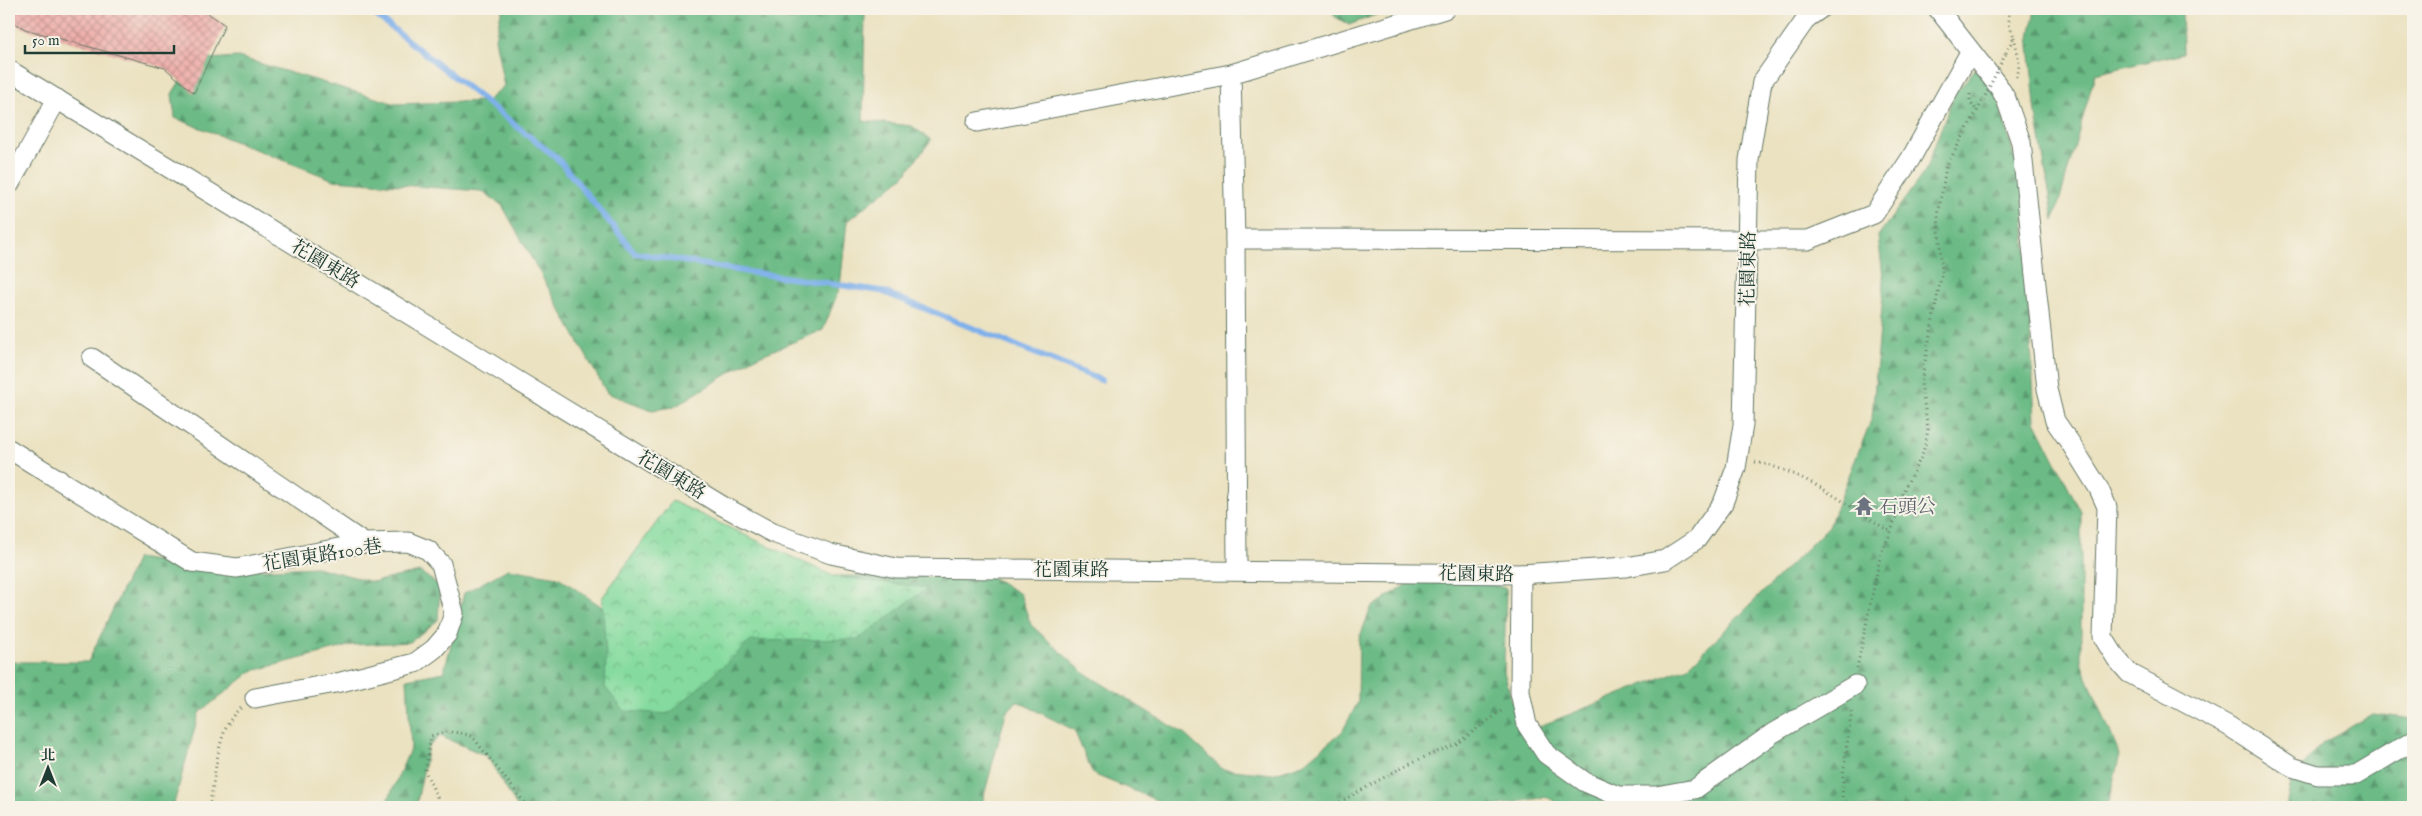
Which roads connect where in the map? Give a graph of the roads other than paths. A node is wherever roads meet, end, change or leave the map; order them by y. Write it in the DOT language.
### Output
graph roads {
  1 [pos="1445,9"];
  2 [pos="1820,9"];
  3 [pos="1938,9"];
  4 [pos="1970,52"];
  5 [pos="9,70"];
  6 [pos="1231,74"];
  7 [pos="57,99"];
  8 [pos="977,122"];
  9 [pos="9,185"];
  10 [pos="1235,239"];
  11 [pos="1747,240"];
  12 [pos="92,358"];
  13 [pos="9,449"];
  14 [pos="364,544"];
  15 [pos="1237,570"];
  16 [pos="1521,574"];
  17 [pos="1855,686"];
  18 [pos="255,698"];
  19 [pos="2413,741"];
  1 -- 6 [label="street"];
  2 -- 11 [label="street, 花園東路"];
  3 -- 4 [label="street"];
  4 -- 11 [label="street"];
  4 -- 19 [label="street"];
  5 -- 7 [label="street, 花園東路"];
  6 -- 8 [label="street"];
  6 -- 10 [label="street"];
  7 -- 9 [label="street"];
  7 -- 15 [label="street, 花園東路"];
  10 -- 11 [label="street"];
  10 -- 15 [label="street"];
  11 -- 16 [label="street, 花園東路"];
  12 -- 14 [label="street"];
  13 -- 14 [label="street, 花園東路100巷"];
  14 -- 18 [label="street, 花園東路100巷"];
  15 -- 16 [label="street, 花園東路"];
  16 -- 17 [label="street"];
}
